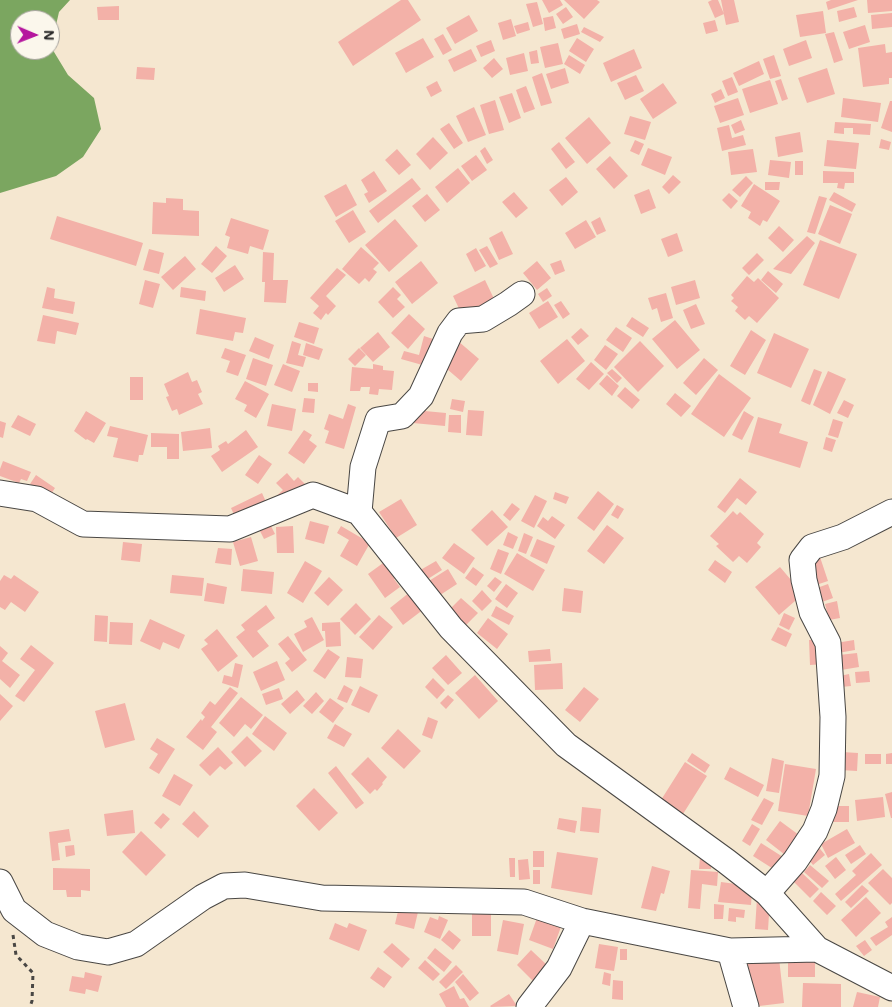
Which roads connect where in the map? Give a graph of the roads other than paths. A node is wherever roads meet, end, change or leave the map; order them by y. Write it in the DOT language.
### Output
graph roads {
  1 [pos="522,294"];
  2 [pos="0,493"];
  3 [pos="359,512"];
  4 [pos="892,512"];
  5 [pos="0,882"];
  6 [pos="767,893"];
  7 [pos="582,921"];
  8 [pos="817,949"];
  9 [pos="730,951"];
  10 [pos="892,988"];
  11 [pos="529,1007"];
  12 [pos="746,1007"];
  1 -- 3 [label="street"];
  2 -- 3 [label="street"];
  3 -- 6 [label="street"];
  4 -- 6 [label="street"];
  5 -- 7 [label="street"];
  6 -- 8 [label="street"];
  7 -- 9 [label="street"];
  7 -- 11 [label="street"];
  8 -- 9 [label="street"];
  8 -- 10 [label="street"];
  9 -- 12 [label="street"];
}
